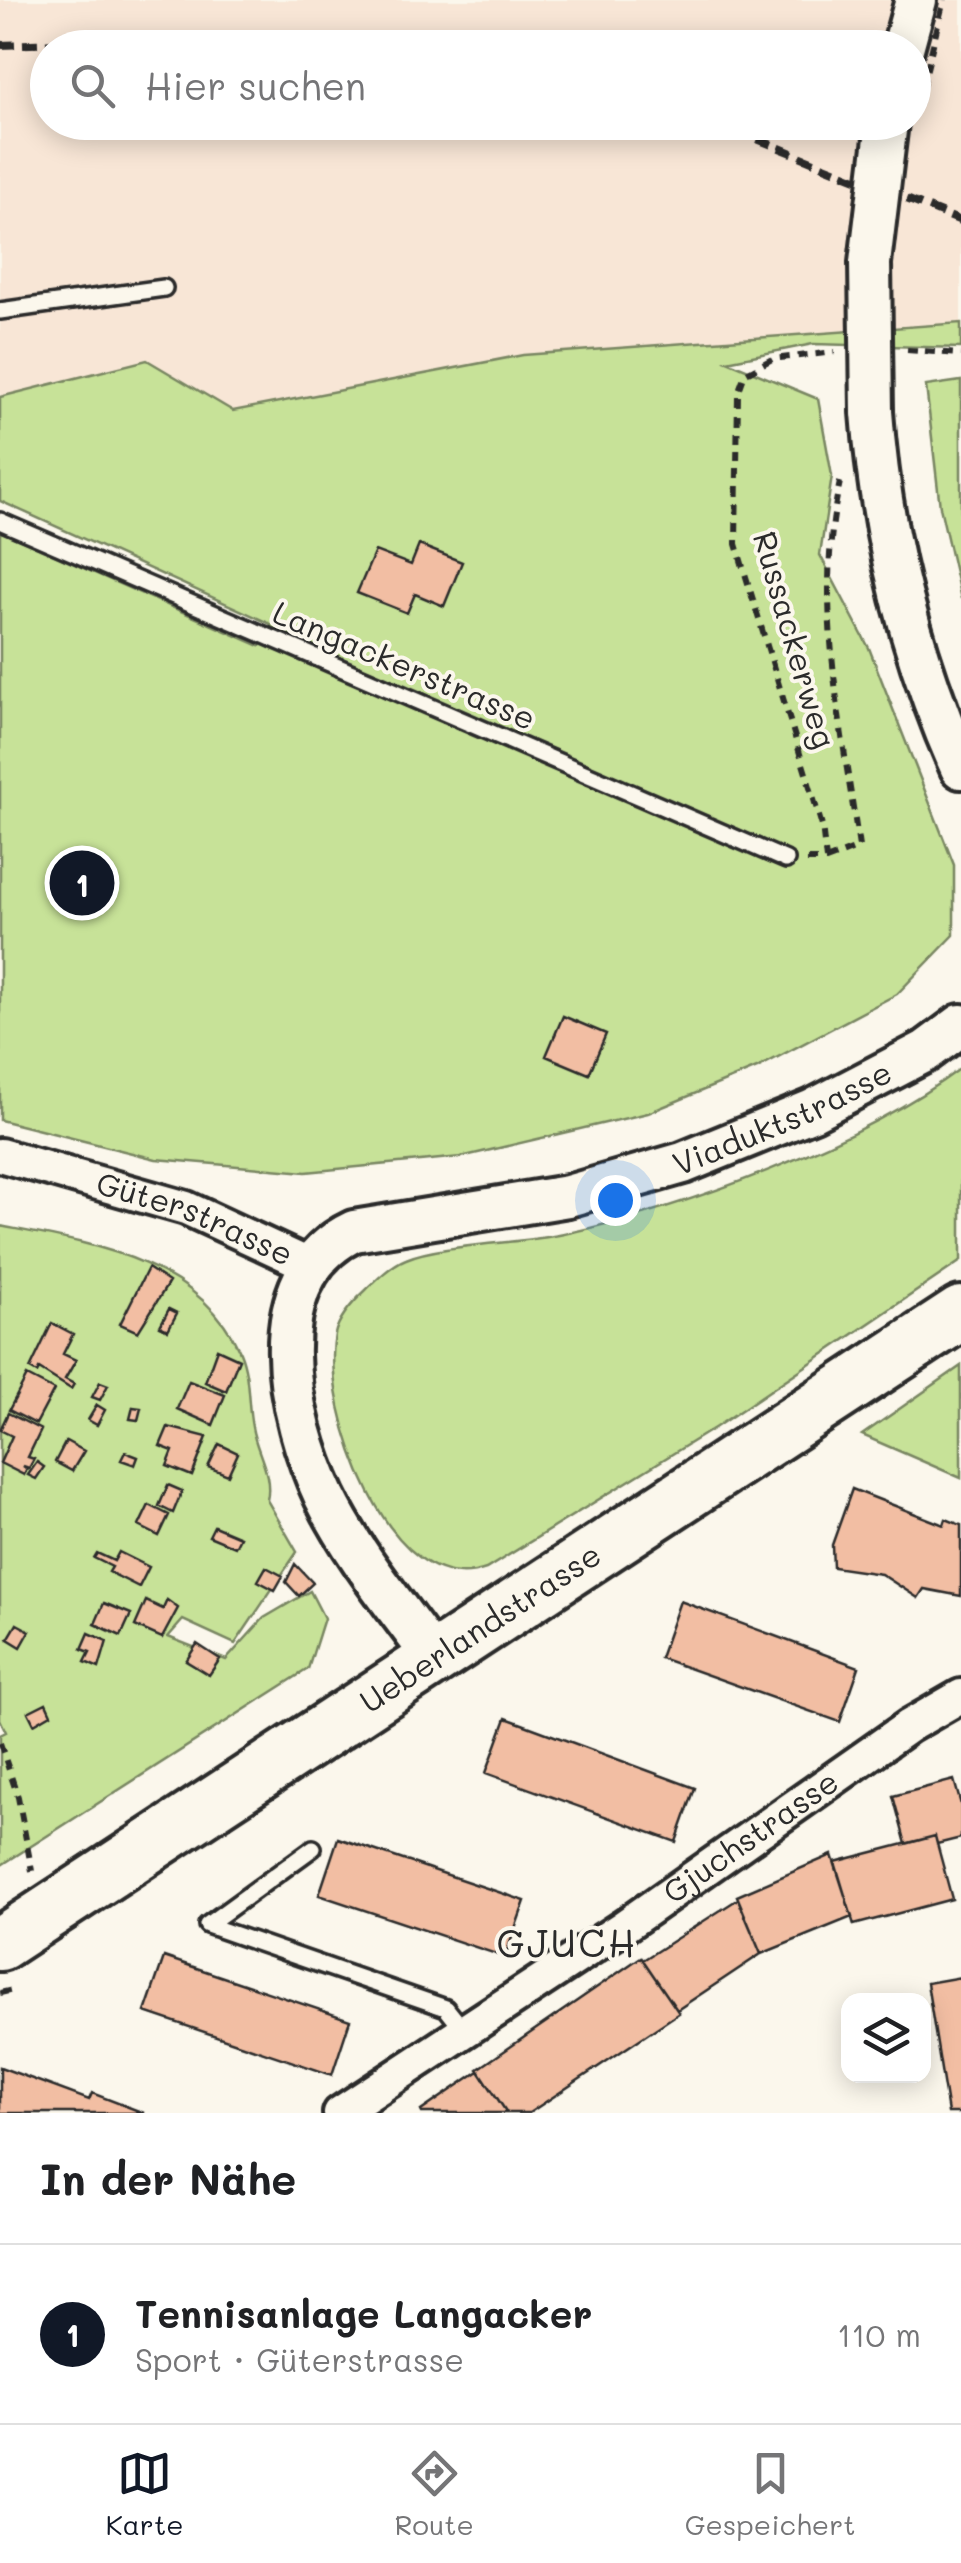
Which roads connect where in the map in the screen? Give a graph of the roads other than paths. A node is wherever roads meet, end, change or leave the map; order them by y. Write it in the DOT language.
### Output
graph roads {
  1 [pos="916,0"];
  2 [pos="908,30"];
  3 [pos="885,140"];
  4 [pos="164,288"];
  5 [pos="0,311"];
  6 [pos="0,521"];
  7 [pos="961,768"];
  8 [pos="786,860"];
  9 [pos="961,1024"];
  10 [pos="0,1155"];
  11 [pos="310,1264"];
  12 [pos="961,1313"];
  13 [pos="436,1661"];
  14 [pos="961,1696"];
  15 [pos="313,1848"];
  16 [pos="0,1944"];
  17 [pos="464,2032"];
  18 [pos="340,2113"];
  1 -- 2 [label="street"];
  3 -- 7 [label="street, bridge"];
  4 -- 5 [label="lane"];
  6 -- 8 [label="lane, Langackerstrasse"];
  9 -- 11 [label="street, Viaduktstrasse"];
  10 -- 11 [label="street, Güterstrasse"];
  11 -- 13 [label="street, Güterstrasse"];
  12 -- 13 [label="main road, Ueberlandstrasse"];
  13 -- 16 [label="main road, Ueberlandstrasse"];
  14 -- 17 [label="street, Gjuchstrasse"];
  15 -- 17 [label="lane"];
  17 -- 18 [label="street, Gjuchstrasse"];
}
